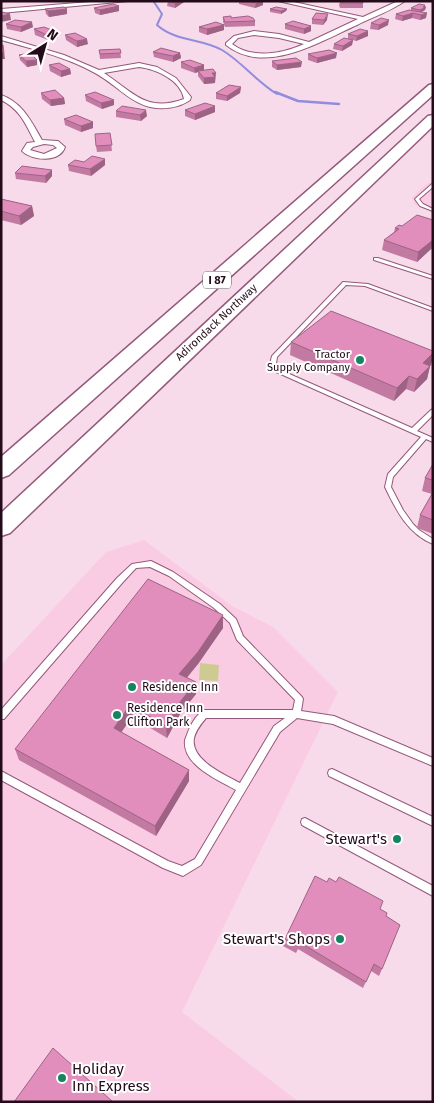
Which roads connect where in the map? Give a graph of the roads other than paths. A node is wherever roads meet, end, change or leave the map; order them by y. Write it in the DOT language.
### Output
graph roads {
  1 [pos="18,1"];
  2 [pos="126,1"];
  3 [pos="280,1"];
  4 [pos="403,1"];
  5 [pos="91,2"];
  6 [pos="17,9"];
  7 [pos="1,11"];
  8 [pos="364,19"];
  9 [pos="1,38"];
  10 [pos="310,44"];
  11 [pos="98,72"];
  12 [pos="433,88"];
  13 [pos="1,97"];
  14 [pos="433,119"];
  15 [pos="433,134"];
  16 [pos="39,142"];
  17 [pos="433,185"];
  18 [pos="356,190"];
  19 [pos="433,210"];
  20 [pos="376,259"];
  21 [pos="433,278"];
  22 [pos="433,310"];
  23 [pos="433,411"];
  24 [pos="413,431"];
  25 [pos="425,436"];
  26 [pos="433,440"];
  27 [pos="1,470"];
  28 [pos="1,527"];
  29 [pos="433,542"];
  30 [pos="296,714"];
  31 [pos="1,716"];
  32 [pos="433,762"];
  33 [pos="332,773"];
  34 [pos="1,775"];
  35 [pos="242,788"];
  36 [pos="305,822"];
  37 [pos="433,822"];
  38 [pos="433,891"];
  1 -- 6 [label="street"];
  2 -- 5 [label="street"];
  3 -- 8 [label="street"];
  4 -- 8 [label="street"];
  5 -- 6 [label="street"];
  6 -- 7 [label="street"];
  8 -- 10 [label="street"];
  9 -- 11 [label="street"];
  10 -- 10 [label="street"];
  11 -- 11 [label="street"];
  12 -- 27 [label="highway, I 87"];
  13 -- 16 [label="street"];
  14 -- 18 [label="highway, Adirondack Northway / I 87"];
  15 -- 18 [label="highway"];
  17 -- 19 [label="lane"];
  18 -- 28 [label="highway, Adirondack Northway / I 87"];
  20 -- 21 [label="lane"];
  22 -- 24 [label="lane"];
  23 -- 24 [label="lane"];
  24 -- 25 [label="lane"];
  25 -- 26 [label="lane"];
  25 -- 29 [label="lane"];
  30 -- 31 [label="lane"];
  30 -- 32 [label="lane"];
  30 -- 35 [label="lane"];
  30 -- 35 [label="lane"];
  33 -- 37 [label="lane"];
  34 -- 35 [label="lane"];
  36 -- 38 [label="lane"];
}
